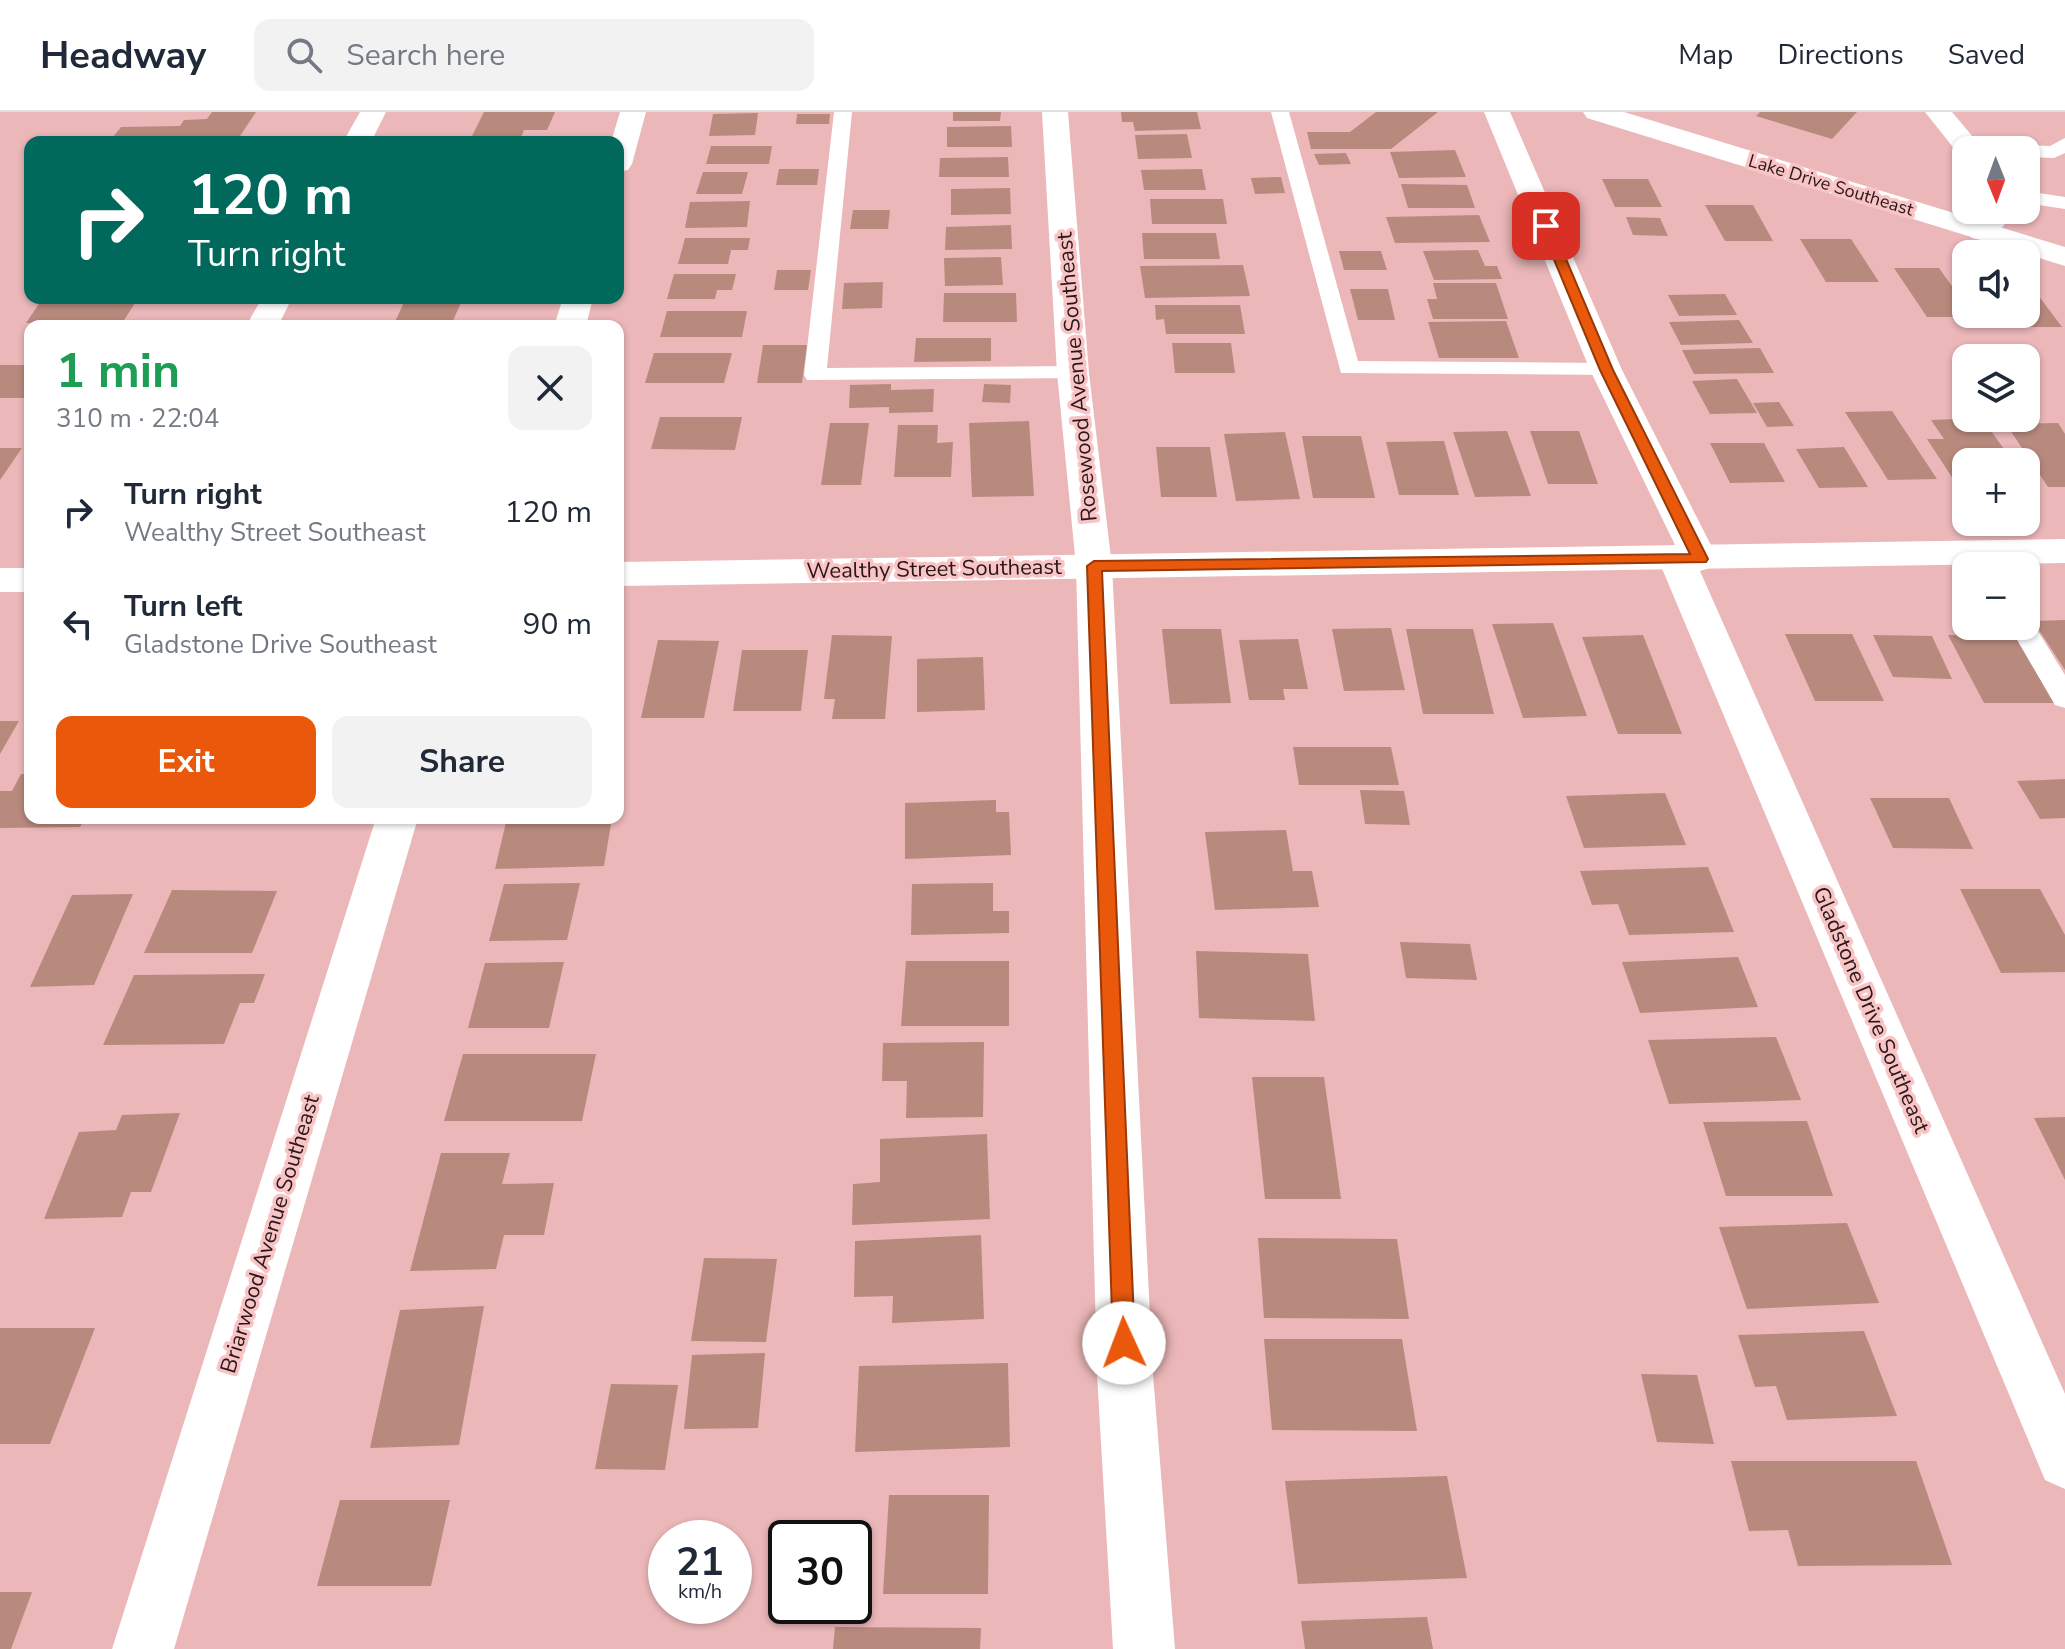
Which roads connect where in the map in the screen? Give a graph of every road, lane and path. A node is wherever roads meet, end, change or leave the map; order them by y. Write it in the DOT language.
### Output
graph roads {
  1 [pos="373,112"];
  2 [pos="633,112"];
  3 [pos="843,112"];
  4 [pos="1055,112"];
  5 [pos="1280,112"];
  6 [pos="1497,112"];
  7 [pos="1596,112"];
  8 [pos="1938,112"];
  9 [pos="360,136"];
  10 [pos="1958,136"];
  11 [pos="624,143"];
  12 [pos="2040,152"];
  13 [pos="2061,154"];
  14 [pos="2040,199"];
  15 [pos="2065,203"];
  16 [pos="1952,210"];
  17 [pos="1997,224"];
  18 [pos="2065,257"];
  19 [pos="1606,370"];
  20 [pos="1073,373"];
  21 [pos="2065,551"];
  22 [pos="2040,554"];
  23 [pos="1688,559"];
  24 [pos="1952,560"];
  25 [pos="1094,566"];
  26 [pos="624,574"];
  27 [pos="0,580"];
  28 [pos="24,580"];
  29 [pos="2030,640"];
  30 [pos="2065,698"];
  31 [pos="395,824"];
  32 [pos="2065,1460"];
  33 [pos="143,1649"];
  34 [pos="1144,1649"];
  1 -- 9 [label="street"];
  2 -- 11 [label="street"];
  3 -- 20 [label="lane"];
  4 -- 20 [label="street, Rosewood Avenue Southeast"];
  5 -- 19 [label="lane"];
  6 -- 19 [label="street, Gladstone Drive Southeast"];
  7 -- 16 [label="street, Lake Drive Southeast"];
  8 -- 10 [label="street"];
  12 -- 13 [label="lane"];
  14 -- 15 [label="lane"];
  17 -- 18 [label="street, Lake Drive Southeast"];
  19 -- 23 [label="street, Gladstone Drive Southeast"];
  20 -- 25 [label="street, Rosewood Avenue Southeast"];
  21 -- 22 [label="street, Wealthy Street Southeast"];
  23 -- 24 [label="street, Wealthy Street Southeast"];
  23 -- 25 [label="street, Wealthy Street Southeast"];
  23 -- 32 [label="street, Gladstone Drive Southeast"];
  25 -- 26 [label="street, Wealthy Street Southeast"];
  25 -- 34 [label="street, Rosewood Avenue Southeast"];
  27 -- 28 [label="street"];
  29 -- 30 [label="lane"];
  31 -- 33 [label="street, Briarwood Avenue Southeast"];
}
